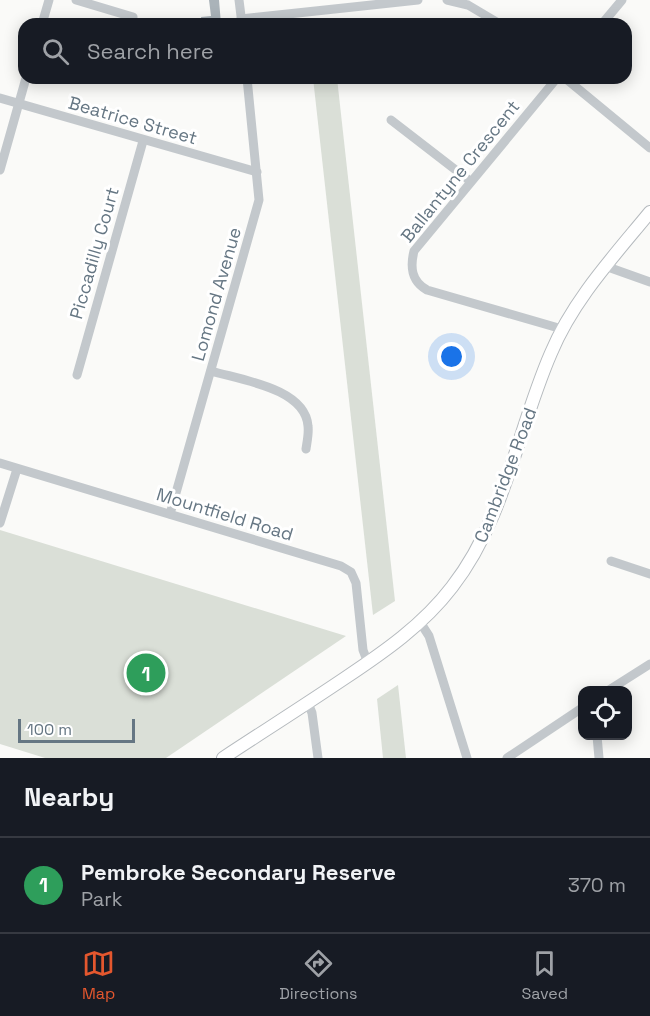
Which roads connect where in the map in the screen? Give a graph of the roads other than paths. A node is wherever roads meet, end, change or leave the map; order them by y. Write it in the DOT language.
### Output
graph roads {
  1 [pos="49,0"];
  2 [pos="76,0"];
  3 [pos="239,0"];
  4 [pos="418,0"];
  5 [pos="447,0"];
  6 [pos="622,0"];
  7 [pos="381,2"];
  8 [pos="470,2"];
  9 [pos="133,17"];
  10 [pos="44,18"];
  11 [pos="241,18"];
  12 [pos="263,18"];
  13 [pos="492,18"];
  14 [pos="607,18"];
  15 [pos="24,84"];
  16 [pos="248,84"];
  17 [pos="552,84"];
  18 [pos="572,84"];
  19 [pos="0,98"];
  20 [pos="19,104"];
  21 [pos="391,120"];
  22 [pos="142,141"];
  23 [pos="650,148"];
  24 [pos="0,170"];
  25 [pos="257,172"];
  26 [pos="470,181"];
  27 [pos="650,212"];
  28 [pos="605,266"];
  29 [pos="650,282"];
  30 [pos="562,329"];
  31 [pos="211,371"];
  32 [pos="77,375"];
  33 [pos="306,449"];
  34 [pos="0,463"];
  35 [pos="17,469"];
  36 [pos="170,514"];
  37 [pos="0,523"];
  38 [pos="611,561"];
  39 [pos="650,574"];
  40 [pos="420,622"];
  41 [pos="368,663"];
  42 [pos="650,664"];
  43 [pos="615,686"];
  44 [pos="308,703"];
  45 [pos="578,711"];
  46 [pos="597,740"];
  47 [pos="223,758"];
  48 [pos="318,758"];
  49 [pos="467,758"];
  50 [pos="507,758"];
  51 [pos="599,758"];
  1 -- 10 [label="street"];
  2 -- 9 [label="street"];
  3 -- 11 [label="street"];
  4 -- 7 [label="street"];
  5 -- 8 [label="street"];
  6 -- 14 [label="street"];
  7 -- 12 [label="street"];
  8 -- 13 [label="street"];
  15 -- 20 [label="street"];
  16 -- 25 [label="street, Lomond Avenue"];
  17 -- 26 [label="street, Ballantyne Crescent"];
  18 -- 23 [label="street"];
  19 -- 20 [label="street, Beatrice Street"];
  20 -- 22 [label="street, Beatrice Street"];
  20 -- 24 [label="street"];
  21 -- 26 [label="street"];
  22 -- 25 [label="street, Beatrice Street"];
  22 -- 32 [label="street, Piccadilly Court"];
  25 -- 31 [label="street, Lomond Avenue"];
  26 -- 30 [label="street, Ballantyne Crescent"];
  27 -- 28 [label="main road, Cambridge Road"];
  28 -- 29 [label="street"];
  28 -- 30 [label="main road, Cambridge Road"];
  30 -- 40 [label="main road, Cambridge Road"];
  31 -- 33 [label="street"];
  31 -- 36 [label="street, Lomond Avenue"];
  34 -- 35 [label="street, Mountfield Road"];
  35 -- 36 [label="street, Mountfield Road"];
  35 -- 37 [label="street"];
  36 -- 41 [label="street, Mountfield Road"];
  38 -- 39 [label="street"];
  40 -- 41 [label="main road, Cambridge Road"];
  40 -- 49 [label="street"];
  41 -- 44 [label="main road, Cambridge Road"];
  42 -- 43 [label="street"];
  44 -- 47 [label="main road, Cambridge Road"];
  44 -- 48 [label="street"];
  45 -- 50 [label="street"];
  46 -- 51 [label="street"];
}
